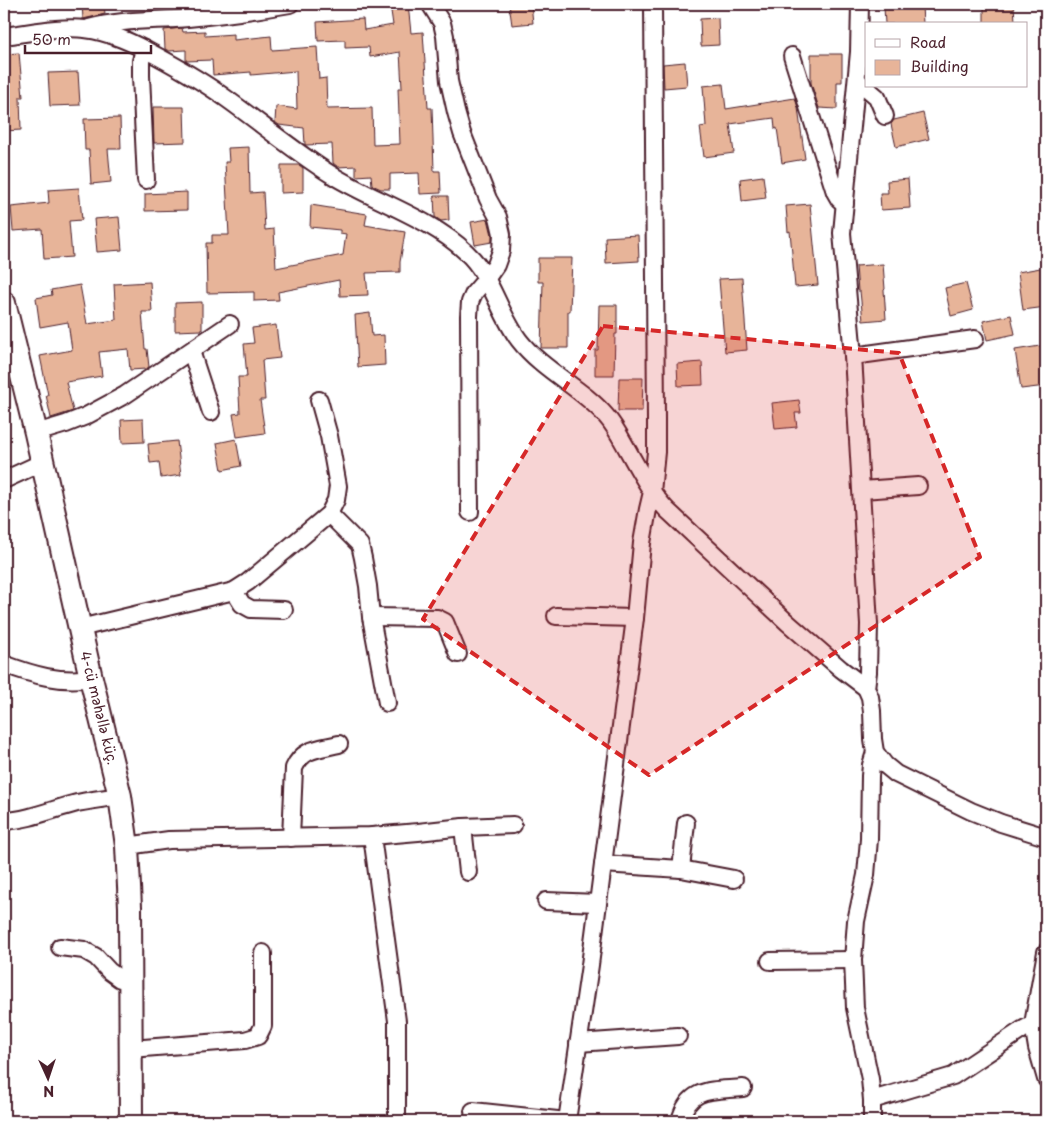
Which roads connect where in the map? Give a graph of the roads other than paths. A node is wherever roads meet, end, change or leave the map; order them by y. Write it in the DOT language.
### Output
graph roads {
  1 [pos="290,4"];
  2 [pos="430,4"];
  3 [pos="653,4"];
  4 [pos="860,4"];
  5 [pos="189,11"];
  6 [pos="84,29"];
  7 [pos="4,36"];
  8 [pos="144,49"];
  9 [pos="792,56"];
  10 [pos="857,80"];
  11 [pos="865,87"];
  12 [pos="866,88"];
  13 [pos="885,116"];
  14 [pos="146,180"];
  15 [pos="845,204"];
  16 [pos="487,278"];
  17 [pos="4,303"];
  18 [pos="230,324"];
  19 [pos="974,339"];
  20 [pos="191,351"];
  21 [pos="853,356"];
  22 [pos="319,400"];
  23 [pos="211,412"];
  24 [pos="36,433"];
  25 [pos="42,462"];
  26 [pos="4,480"];
  27 [pos="918,486"];
  28 [pos="862,490"];
  29 [pos="652,492"];
  30 [pos="470,512"];
  31 [pos="330,514"];
  32 [pos="234,591"];
  33 [pos="284,610"];
  34 [pos="556,616"];
  35 [pos="371,617"];
  36 [pos="635,618"];
  37 [pos="80,628"];
  38 [pos="458,654"];
  39 [pos="4,664"];
  40 [pos="91,678"];
  41 [pos="866,688"];
  42 [pos="386,703"];
  43 [pos="339,744"];
  44 [pos="875,752"];
  45 [pos="120,796"];
  46 [pos="4,821"];
  47 [pos="686,823"];
  48 [pos="513,825"];
  49 [pos="463,827"];
  50 [pos="372,836"];
  51 [pos="1046,837"];
  52 [pos="291,838"];
  53 [pos="127,846"];
  54 [pos="603,864"];
  55 [pos="681,869"];
  56 [pos="468,872"];
  57 [pos="734,879"];
  58 [pos="546,900"];
  59 [pos="598,903"];
  60 [pos="60,947"];
  61 [pos="1046,952"];
  62 [pos="263,953"];
  63 [pos="853,960"];
  64 [pos="770,961"];
  65 [pos="130,981"];
  66 [pos="1033,1024"];
  67 [pos="678,1036"];
  68 [pos="578,1043"];
  69 [pos="131,1049"];
  70 [pos="1046,1079"];
  71 [pos="743,1088"];
  72 [pos="872,1100"];
  73 [pos="473,1111"];
  74 [pos="131,1121"];
  75 [pos="398,1121"];
  76 [pos="567,1121"];
  77 [pos="680,1121"];
  78 [pos="872,1121"];
  1 -- 5 [label="street"];
  2 -- 16 [label="street"];
  3 -- 29 [label="street"];
  4 -- 10 [label="street"];
  5 -- 6 [label="street"];
  6 -- 7 [label="street"];
  6 -- 8 [label="street"];
  8 -- 14 [label="street"];
  8 -- 16 [label="street"];
  9 -- 15 [label="street"];
  10 -- 11 [label="street"];
  10 -- 15 [label="street"];
  12 -- 13 [label="street"];
  15 -- 21 [label="street"];
  16 -- 29 [label="street"];
  16 -- 30 [label="street"];
  17 -- 24 [label="street, 4-cü məhəllə küç."];
  18 -- 20 [label="street"];
  19 -- 21 [label="street"];
  20 -- 23 [label="street"];
  20 -- 24 [label="street"];
  21 -- 28 [label="street"];
  22 -- 31 [label="street"];
  24 -- 25 [label="street, 4-cü məhəllə küç."];
  25 -- 26 [label="street"];
  25 -- 37 [label="street, 4-cü məhəllə küç."];
  27 -- 28 [label="street"];
  28 -- 41 [label="street"];
  29 -- 36 [label="street"];
  29 -- 41 [label="street"];
  31 -- 32 [label="street"];
  31 -- 35 [label="street"];
  32 -- 33 [label="street"];
  32 -- 37 [label="street"];
  34 -- 36 [label="street"];
  35 -- 38 [label="street"];
  35 -- 42 [label="street"];
  36 -- 54 [label="street"];
  37 -- 40 [label="street, 4-cü məhəllə küç."];
  39 -- 40 [label="street"];
  40 -- 45 [label="street, 4-cü məhəllə küç."];
  41 -- 44 [label="street"];
  43 -- 52 [label="street"];
  44 -- 51 [label="street"];
  44 -- 63 [label="street"];
  45 -- 46 [label="street"];
  45 -- 53 [label="street, 4-cü məhəllə küç."];
  47 -- 55 [label="street"];
  48 -- 49 [label="street"];
  49 -- 50 [label="street"];
  49 -- 56 [label="street"];
  50 -- 52 [label="street"];
  50 -- 75 [label="street"];
  52 -- 53 [label="street"];
  53 -- 65 [label="street, 4-cü məhəllə küç."];
  54 -- 55 [label="street"];
  54 -- 59 [label="street"];
  55 -- 57 [label="street"];
  58 -- 59 [label="street"];
  59 -- 68 [label="street"];
  60 -- 65 [label="street"];
  61 -- 66 [label="street"];
  62 -- 69 [label="street"];
  63 -- 64 [label="street"];
  63 -- 72 [label="street"];
  65 -- 69 [label="street, 4-cü məhəllə küç."];
  66 -- 70 [label="street"];
  66 -- 72 [label="street"];
  67 -- 68 [label="street"];
  68 -- 76 [label="street"];
  69 -- 74 [label="street, 4-cü məhəllə küç."];
  71 -- 77 [label="street"];
  72 -- 78 [label="street"];
  73 -- 76 [label="street"];
}
